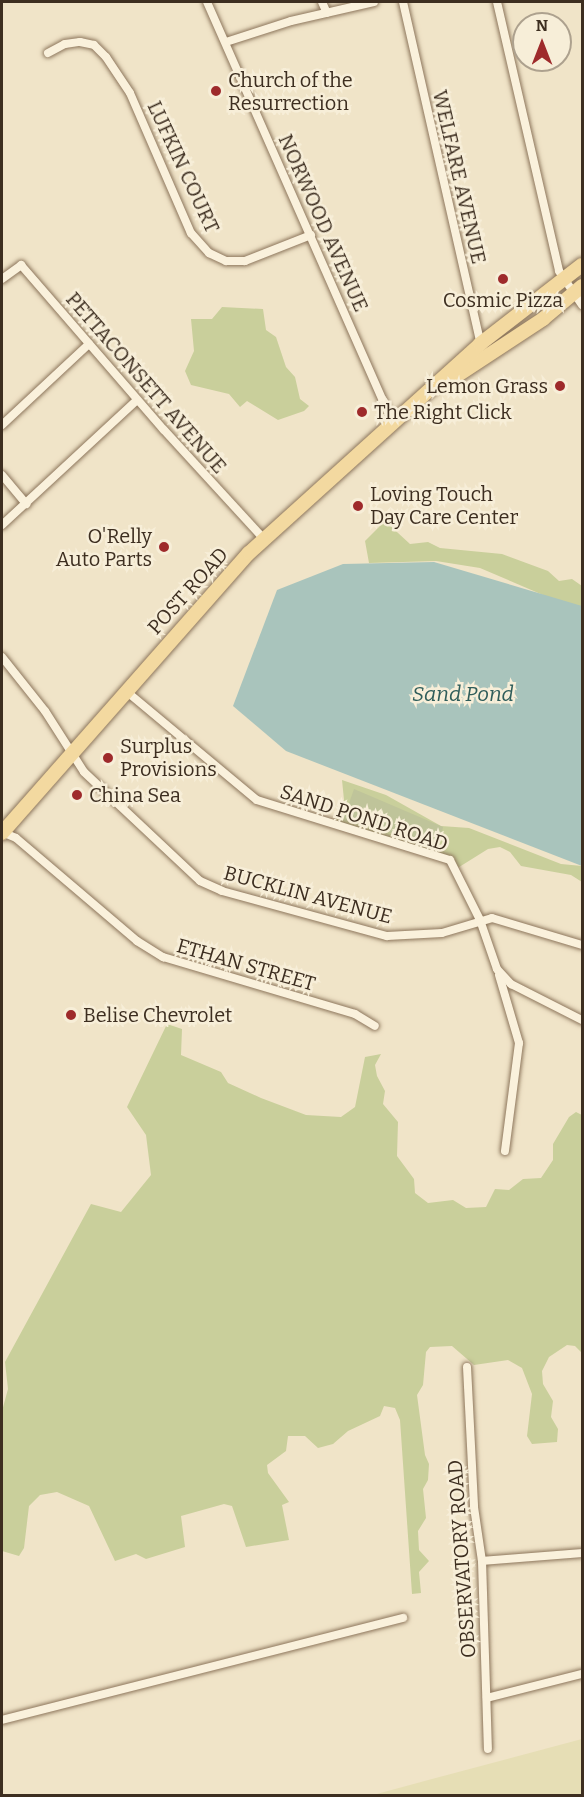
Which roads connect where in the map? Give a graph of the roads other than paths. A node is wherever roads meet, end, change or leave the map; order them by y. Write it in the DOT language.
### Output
graph roads {
  1 [pos="207,2"];
  2 [pos="322,2"];
  3 [pos="374,2"];
  4 [pos="403,2"];
  5 [pos="497,2"];
  6 [pos="327,13"];
  7 [pos="225,42"];
  8 [pos="48,53"];
  9 [pos="311,235"];
  10 [pos="582,265"];
  11 [pos="2,279"];
  12 [pos="564,280"];
  13 [pos="578,290"];
  14 [pos="582,305"];
  15 [pos="89,344"];
  16 [pos="480,344"];
  17 [pos="487,358"];
  18 [pos="423,396"];
  19 [pos="137,400"];
  20 [pos="394,424"];
  21 [pos="2,425"];
  22 [pos="2,475"];
  23 [pos="26,504"];
  24 [pos="2,525"];
  25 [pos="264,538"];
  26 [pos="2,657"];
  27 [pos="126,691"];
  28 [pos="70,753"];
  29 [pos="2,833"];
  30 [pos="480,921"];
  31 [pos="582,945"];
  32 [pos="497,969"];
  33 [pos="582,1020"];
  34 [pos="375,1026"];
  35 [pos="505,1151"];
  36 [pos="467,1367"];
  37 [pos="582,1553"];
  38 [pos="482,1561"];
  39 [pos="403,1618"];
  40 [pos="582,1674"];
  41 [pos="487,1698"];
  42 [pos="2,1720"];
  43 [pos="488,1749"];
  1 -- 7 [label="street, NORWOOD AVENUE"];
  2 -- 6 [label="street"];
  3 -- 6 [label="street"];
  4 -- 16 [label="street, WELFARE AVENUE"];
  5 -- 12 [label="street"];
  6 -- 7 [label="street"];
  7 -- 9 [label="street, NORWOOD AVENUE"];
  8 -- 9 [label="street, LUFKIN COURT"];
  9 -- 20 [label="street, NORWOOD AVENUE"];
  10 -- 12 [label="main road, POST ROAD"];
  11 -- 15 [label="street, PETTACONSETT AVENUE"];
  12 -- 13 [label="street"];
  12 -- 16 [label="main road, POST ROAD"];
  13 -- 14 [label="street"];
  13 -- 17 [label="main road, POST ROAD"];
  15 -- 19 [label="street, PETTACONSETT AVENUE"];
  15 -- 21 [label="street"];
  16 -- 17 [label="street, WELFARE AVENUE"];
  16 -- 18 [label="main road, POST ROAD"];
  17 -- 18 [label="main road, POST ROAD"];
  18 -- 20 [label="main road, POST ROAD"];
  19 -- 23 [label="street"];
  19 -- 25 [label="street, PETTACONSETT AVENUE"];
  20 -- 25 [label="main road, POST ROAD"];
  22 -- 23 [label="street"];
  23 -- 24 [label="street"];
  25 -- 27 [label="main road, POST ROAD"];
  26 -- 28 [label="street, BUCKLIN AVENUE"];
  27 -- 28 [label="main road, POST ROAD"];
  27 -- 30 [label="street, SAND POND ROAD"];
  28 -- 29 [label="main road, POST ROAD"];
  28 -- 30 [label="street, BUCKLIN AVENUE"];
  29 -- 34 [label="street, ETHAN STREET"];
  30 -- 31 [label="street, BUCKLIN AVENUE"];
  30 -- 32 [label="street, SAND POND ROAD"];
  32 -- 33 [label="street, SAND POND ROAD"];
  32 -- 35 [label="street"];
  36 -- 38 [label="street, OBSERVATORY ROAD"];
  37 -- 38 [label="street"];
  38 -- 41 [label="street, OBSERVATORY ROAD"];
  39 -- 42 [label="street"];
  40 -- 41 [label="street"];
  41 -- 43 [label="street, OBSERVATORY ROAD"];
}
